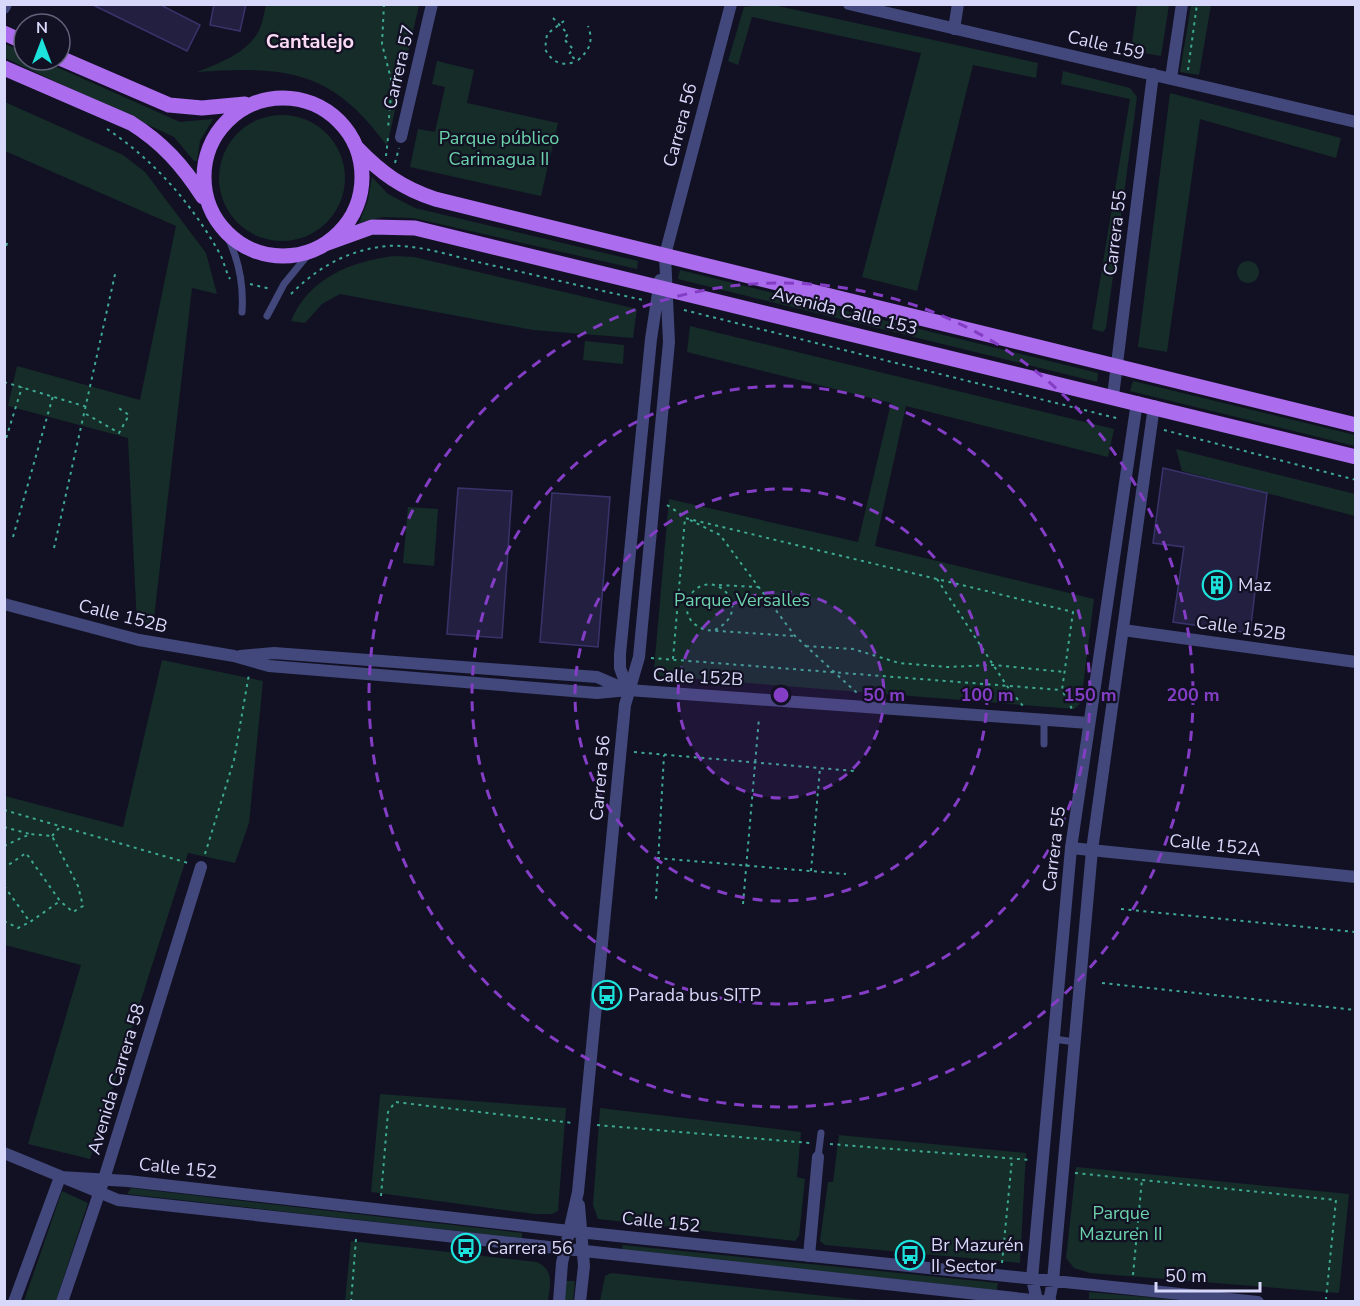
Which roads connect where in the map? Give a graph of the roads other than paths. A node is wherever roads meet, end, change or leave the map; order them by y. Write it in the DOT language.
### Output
graph roads {
  1 [pos="432,4"];
  2 [pos="731,4"];
  3 [pos="849,4"];
  4 [pos="958,4"];
  5 [pos="1182,4"];
  6 [pos="954,29"];
  7 [pos="72,63"];
  8 [pos="4,68"];
  9 [pos="1153,74"];
  10 [pos="1171,78"];
  11 [pos="251,104"];
  12 [pos="1356,122"];
  13 [pos="401,137"];
  14 [pos="357,148"];
  15 [pos="209,206"];
  16 [pos="226,234"];
  17 [pos="325,244"];
  18 [pos="311,251"];
  19 [pos="665,255"];
  20 [pos="663,287"];
  21 [pos="242,312"];
  22 [pos="267,316"];
  23 [pos="1117,366"];
  24 [pos="1113,396"];
  25 [pos="1137,402"];
  26 [pos="1154,406"];
  27 [pos="1356,425"];
  28 [pos="1356,457"];
  29 [pos="1127,466"];
  30 [pos="1145,469"];
  31 [pos="4,604"];
  32 [pos="1123,630"];
  33 [pos="234,656"];
  34 [pos="1356,662"];
  35 [pos="628,690"];
  36 [pos="1039,719"];
  37 [pos="1084,723"];
  38 [pos="1044,744"];
  39 [pos="1071,848"];
  40 [pos="1092,850"];
  41 [pos="201,867"];
  42 [pos="1356,877"];
  43 [pos="1054,1039"];
  44 [pos="1075,1042"];
  45 [pos="821,1134"];
  46 [pos="4,1153"];
  47 [pos="818,1157"];
  48 [pos="60,1177"];
  49 [pos="104,1179"];
  50 [pos="99,1193"];
  51 [pos="575,1232"];
  52 [pos="565,1250"];
  53 [pos="583,1252"];
  54 [pos="809,1256"];
  55 [pos="1032,1279"];
  56 [pos="1053,1281"];
  57 [pos="1045,1301"];
  58 [pos="14,1302"];
  59 [pos="62,1302"];
  60 [pos="559,1302"];
  61 [pos="580,1302"];
  62 [pos="1258,1302"];
  1 -- 13 [label="street, Carrera 57"];
  2 -- 19 [label="street, Carrera 56"];
  3 -- 6 [label="street, Calle 159"];
  4 -- 6 [label="street"];
  5 -- 10 [label="street"];
  6 -- 9 [label="street, Calle 159"];
  7 -- 11 [label="main road"];
  8 -- 15 [label="main road"];
  9 -- 10 [label="street, Calle 159"];
  9 -- 23 [label="street, Carrera 55"];
  10 -- 12 [label="street, Calle 159"];
  11 -- 14 [label="main road"];
  11 -- 15 [label="main road"];
  14 -- 17 [label="main road"];
  14 -- 19 [label="main road, Avenida Calle 153"];
  15 -- 16 [label="main road"];
  16 -- 18 [label="main road"];
  16 -- 21 [label="lane"];
  17 -- 18 [label="main road"];
  17 -- 20 [label="main road, Avenida Calle 153"];
  18 -- 22 [label="lane"];
  19 -- 20 [label="street, Carrera 56"];
  19 -- 23 [label="main road, Avenida Calle 153"];
  20 -- 24 [label="main road, Avenida Calle 153"];
  20 -- 35 [label="street, Carrera 56"];
  20 -- 35 [label="street, Carrera 56"];
  23 -- 24 [label="street, Carrera 55"];
  23 -- 27 [label="main road, Avenida Calle 153"];
  24 -- 25 [label="main road, Avenida Calle 153"];
  25 -- 26 [label="main road, Avenida Calle 153"];
  25 -- 29 [label="street, Carrera 55"];
  26 -- 28 [label="main road, Avenida Calle 153"];
  26 -- 30 [label="street, Carrera 55"];
  29 -- 30 [label="street"];
  29 -- 37 [label="street, Carrera 55"];
  30 -- 32 [label="street, Carrera 55"];
  31 -- 33 [label="street, Calle 152B"];
  32 -- 34 [label="street, Calle 152B"];
  32 -- 40 [label="street, Carrera 55"];
  33 -- 35 [label="street, Calle 152B"];
  33 -- 35 [label="street, Calle 152B"];
  35 -- 36 [label="street, Calle 152B"];
  35 -- 51 [label="street, Carrera 56"];
  36 -- 37 [label="street, Calle 152B"];
  36 -- 38 [label="lane"];
  37 -- 39 [label="street, Carrera 55"];
  39 -- 40 [label="street, Calle 152A"];
  39 -- 43 [label="street, Carrera 55"];
  40 -- 42 [label="street, Calle 152A"];
  40 -- 44 [label="street, Carrera 55"];
  41 -- 49 [label="street, Avenida Carrera 58"];
  43 -- 44 [label="lane"];
  43 -- 55 [label="street, Carrera 55"];
  44 -- 56 [label="street, Carrera 55"];
  45 -- 47 [label="lane"];
  46 -- 48 [label="street, Calle 152"];
  47 -- 54 [label="street"];
  48 -- 49 [label="street, Calle 152"];
  48 -- 50 [label="street, Calle 152"];
  48 -- 58 [label="street"];
  49 -- 50 [label="street, Avenida Carrera 58"];
  49 -- 51 [label="street, Calle 152"];
  50 -- 52 [label="street, Calle 152"];
  50 -- 59 [label="street, Avenida Carrera 58"];
  51 -- 52 [label="street, Carrera 56"];
  51 -- 53 [label="street, Carrera 56"];
  51 -- 54 [label="street, Calle 152"];
  52 -- 53 [label="street, Calle 152"];
  52 -- 60 [label="street, Carrera 56"];
  53 -- 57 [label="street, Calle 152"];
  53 -- 61 [label="street, Carrera 56"];
  54 -- 55 [label="street, Calle 152"];
  55 -- 56 [label="street, Calle 152"];
  55 -- 57 [label="street, Carrera 55"];
  56 -- 57 [label="street, Carrera 55"];
  56 -- 62 [label="street, Calle 152"];
}
